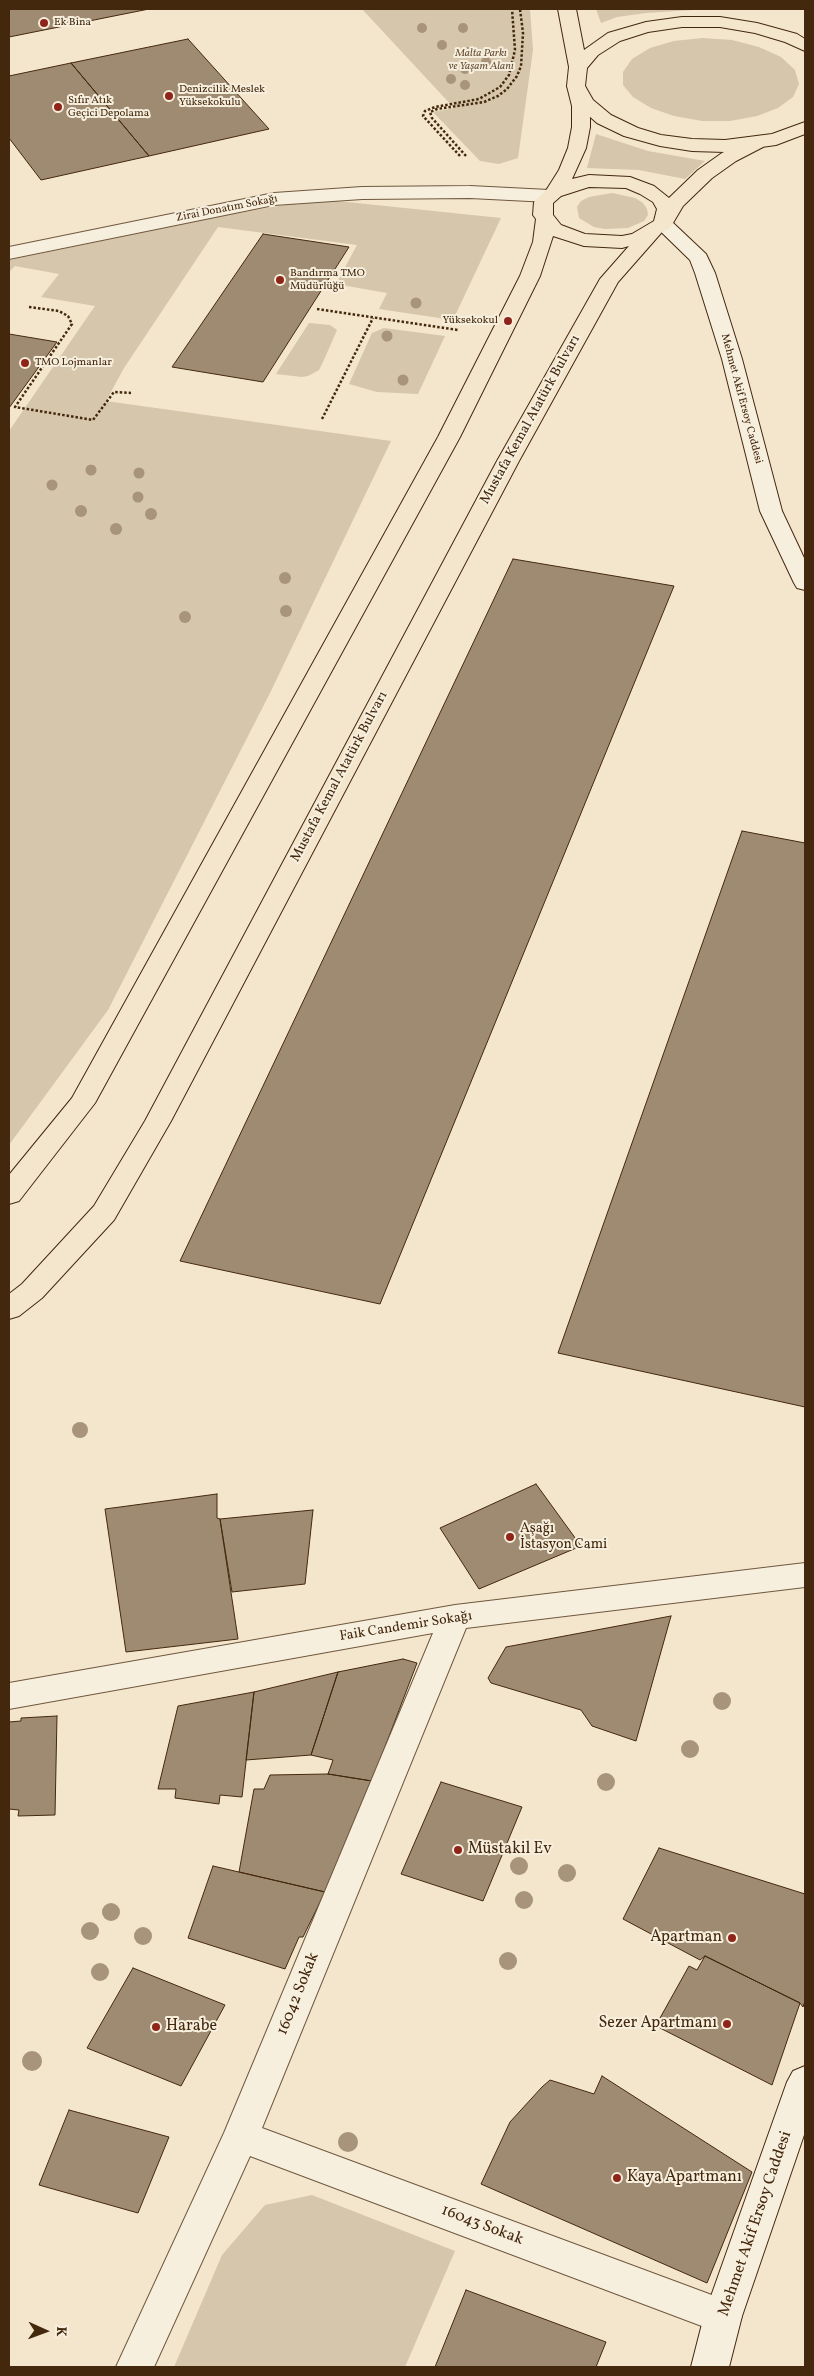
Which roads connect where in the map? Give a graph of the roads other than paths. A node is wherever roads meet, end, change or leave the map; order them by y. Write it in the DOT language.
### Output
graph roads {
  1 [pos="567,9"];
  2 [pos="730,9"];
  3 [pos="757,28"];
  4 [pos="800,42"];
  5 [pos="577,77"];
  6 [pos="805,128"];
  7 [pos="776,139"];
  8 [pos="805,140"];
  9 [pos="756,143"];
  10 [pos="449,194"];
  11 [pos="551,194"];
  12 [pos="544,218"];
  13 [pos="660,225"];
  14 [pos="9,253"];
  15 [pos="805,583"];
  16 [pos="9,1194"];
  17 [pos="9,1309"];
  18 [pos="805,1575"];
  19 [pos="455,1618"];
  20 [pos="9,1696"];
  21 [pos="805,2082"];
  22 [pos="241,2136"];
  23 [pos="723,2316"];
  24 [pos="135,2367"];
  25 [pos="710,2367"];
  1 -- 5 [label="main road"];
  2 -- 3 [label="main road"];
  3 -- 4 [label="main road"];
  3 -- 5 [label="main road"];
  5 -- 9 [label="main road"];
  5 -- 11 [label="main road"];
  6 -- 7 [label="main road"];
  7 -- 8 [label="main road"];
  7 -- 9 [label="main road"];
  9 -- 13 [label="main road, Mustafa Kemal Atatürk Bulvarı"];
  10 -- 11 [label="street, Zirai Donatım Sokağı"];
  10 -- 12 [label="street, Zirai Donatım Sokağı"];
  10 -- 14 [label="street, Zirai Donatım Sokağı"];
  11 -- 12 [label="main road"];
  11 -- 13 [label="main road"];
  12 -- 13 [label="main road"];
  12 -- 16 [label="main road"];
  13 -- 15 [label="street, Mehmet Akif Ersoy Caddesi"];
  13 -- 17 [label="main road, Mustafa Kemal Atatürk Bulvarı"];
  18 -- 19 [label="street, Faik Candemir Sokağı"];
  19 -- 20 [label="street, Faik Candemir Sokağı"];
  19 -- 22 [label="street, 16042 Sokak"];
  21 -- 23 [label="street, Mehmet Akif Ersoy Caddesi"];
  22 -- 23 [label="street, 16043 Sokak"];
  22 -- 24 [label="street, 16042 Sokak"];
  23 -- 25 [label="street, Mehmet Akif Ersoy Caddesi"];
}
